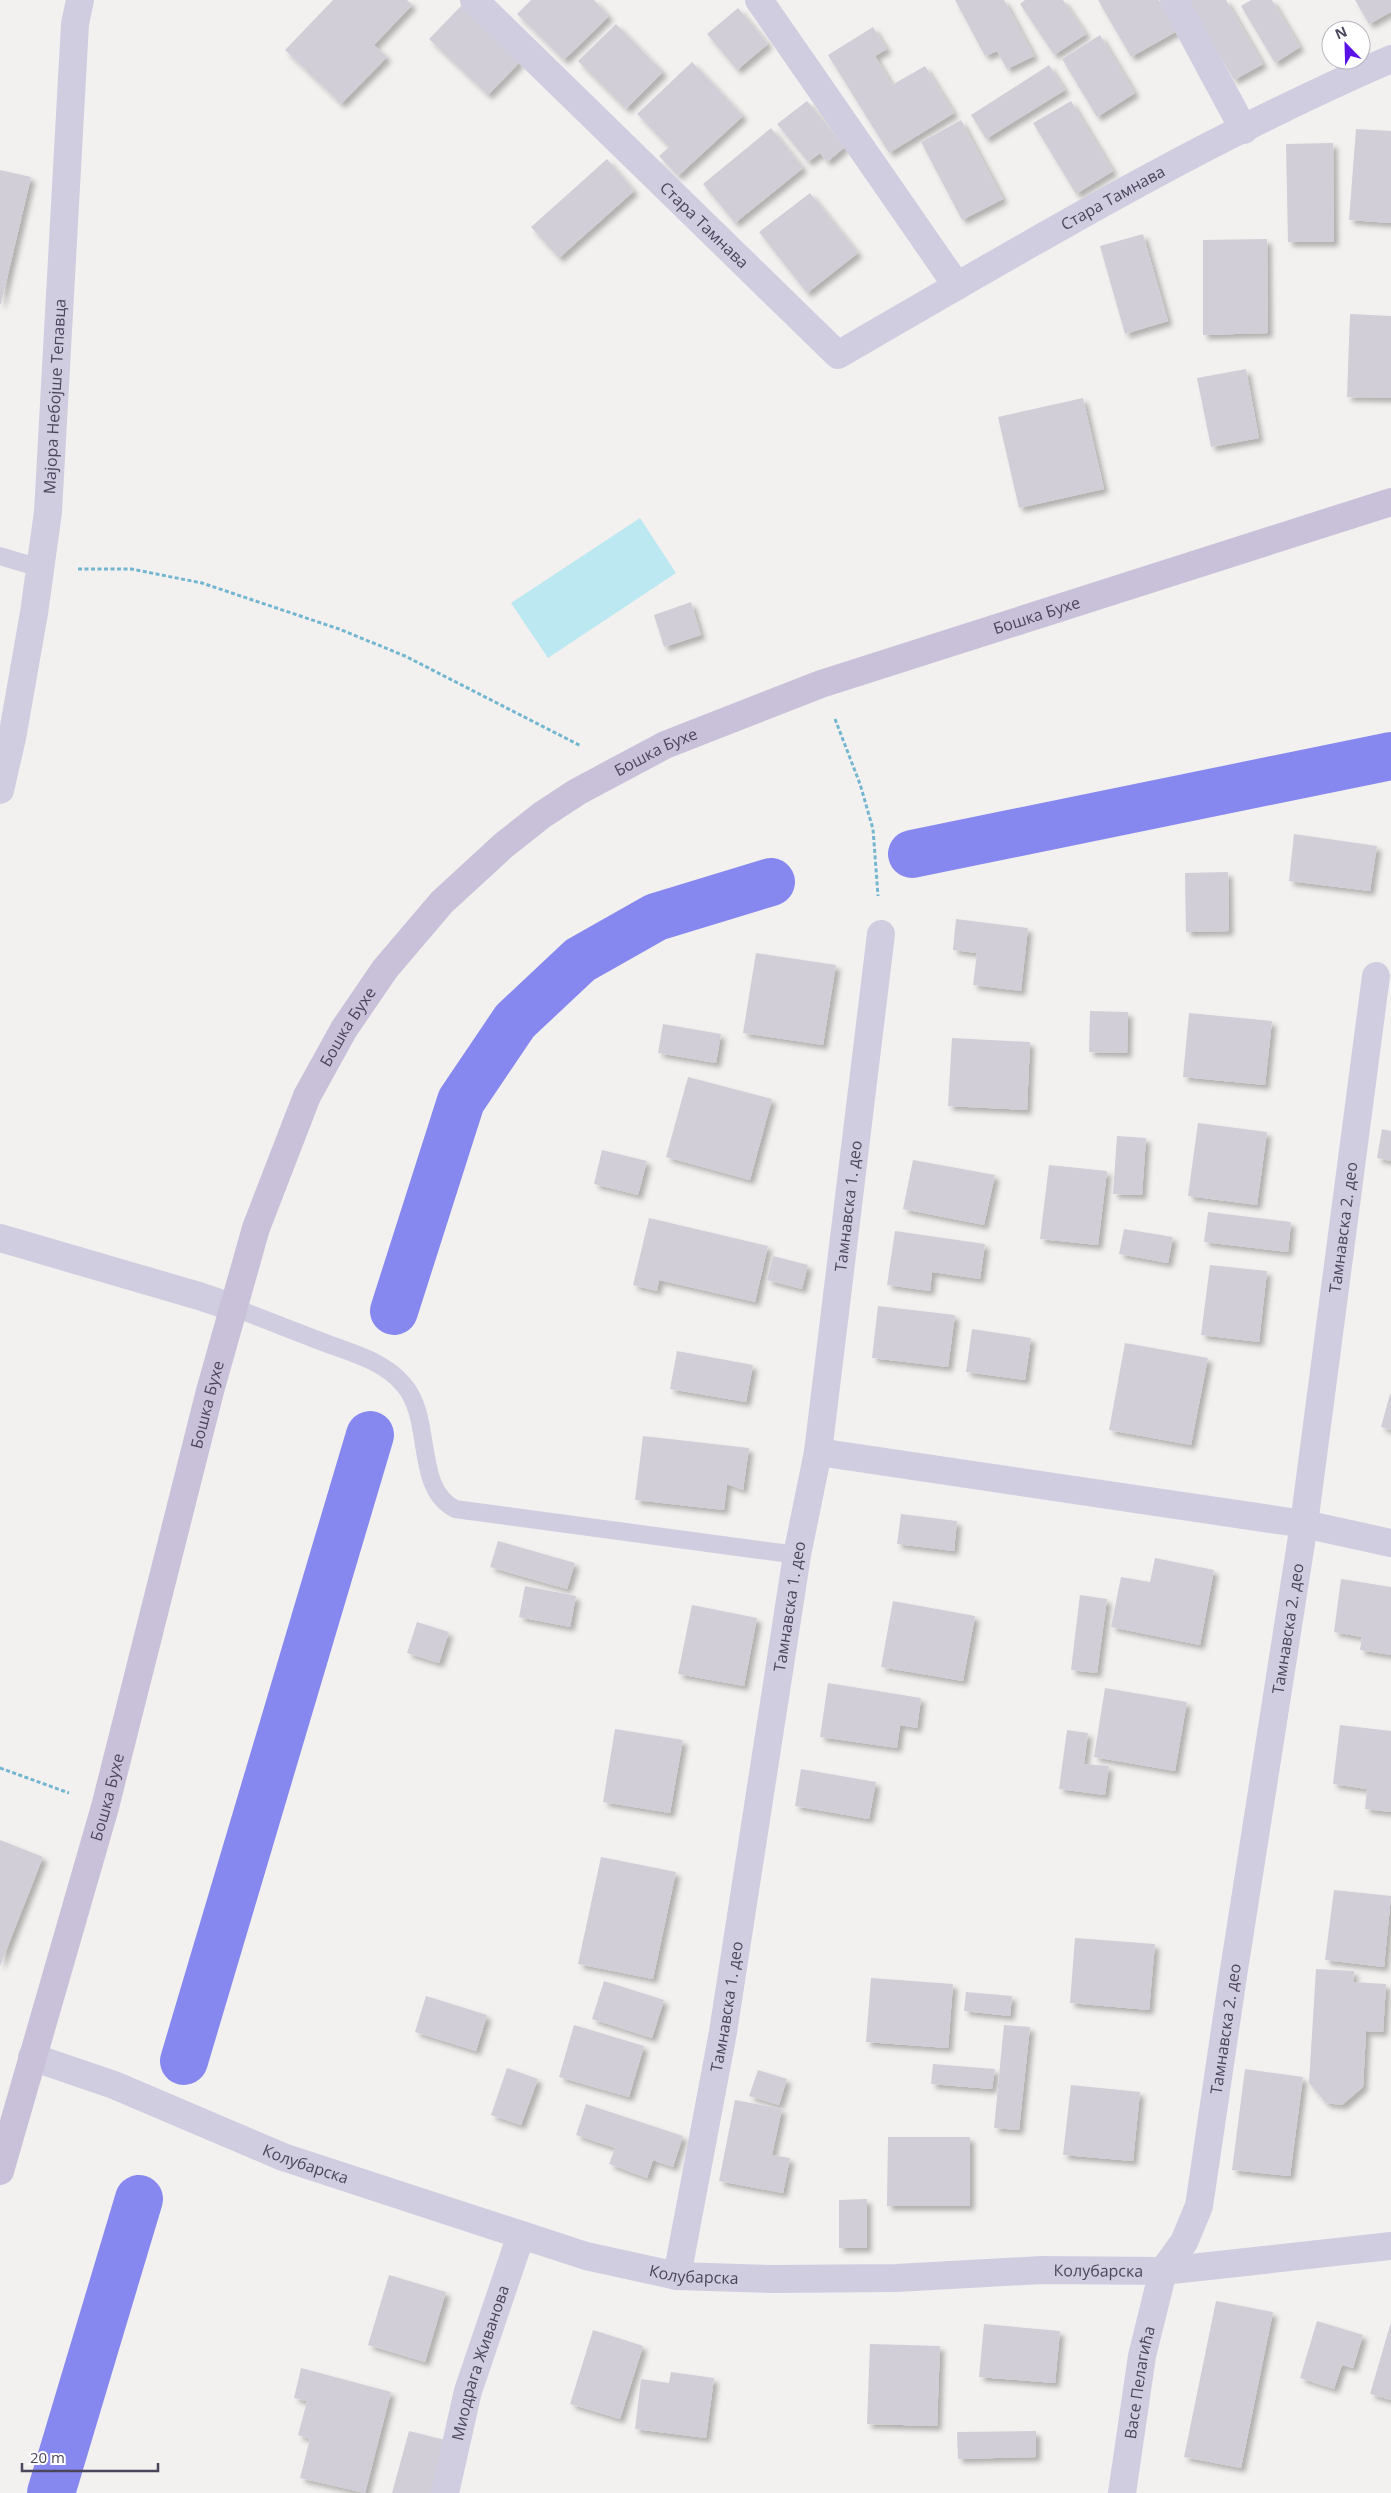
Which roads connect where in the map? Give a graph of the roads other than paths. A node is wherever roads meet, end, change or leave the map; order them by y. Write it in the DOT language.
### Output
graph roads {
  1 [pos="80,0"];
  2 [pos="474,0"];
  3 [pos="759,0"];
  4 [pos="1174,0"];
  5 [pos="1391,60"];
  6 [pos="1244,130"];
  7 [pos="957,286"];
  8 [pos="1391,502"];
  9 [pos="0,556"];
  10 [pos="40,568"];
  11 [pos="0,790"];
  12 [pos="881,934"];
  13 [pos="1376,976"];
  14 [pos="0,1238"];
  15 [pos="235,1308"];
  16 [pos="818,1452"];
  17 [pos="1304,1524"];
  18 [pos="1391,1543"];
  19 [pos="797,1556"];
  20 [pos="32,2057"];
  21 [pos="0,2171"];
  22 [pos="521,2235"];
  23 [pos="1391,2246"];
  24 [pos="1163,2271"];
  25 [pos="677,2276"];
  26 [pos="445,2493"];
  27 [pos="1122,2493"];
  1 -- 10 [label="street, Мајора Небојше Тепавца"];
  2 -- 7 [label="street, Стара Тамнава"];
  3 -- 7 [label="street"];
  4 -- 6 [label="street"];
  5 -- 6 [label="street, Стара Тамнава"];
  6 -- 7 [label="street, Стара Тамнава"];
  8 -- 15 [label="main road, Бошка Бухе"];
  9 -- 10 [label="lane"];
  10 -- 11 [label="street, Мајора Небојше Тепавца"];
  12 -- 16 [label="street, Тамнавска 1. део"];
  13 -- 17 [label="street, Тамнавска 2. део"];
  14 -- 15 [label="street"];
  15 -- 19 [label="lane"];
  15 -- 20 [label="main road, Бошка Бухе"];
  16 -- 17 [label="street"];
  16 -- 19 [label="street, Тамнавска 1. део"];
  17 -- 18 [label="street"];
  17 -- 24 [label="street, Тамнавска 2. део"];
  19 -- 25 [label="street, Тамнавска 1. део"];
  20 -- 21 [label="main road, Бошка Бухе"];
  20 -- 22 [label="street, Колубарска"];
  22 -- 25 [label="street, Колубарска"];
  22 -- 26 [label="street, Миодрага Живанова"];
  23 -- 24 [label="street, Колубарска"];
  24 -- 25 [label="street, Колубарска"];
  24 -- 27 [label="street, Васе Пелагића"];
}
